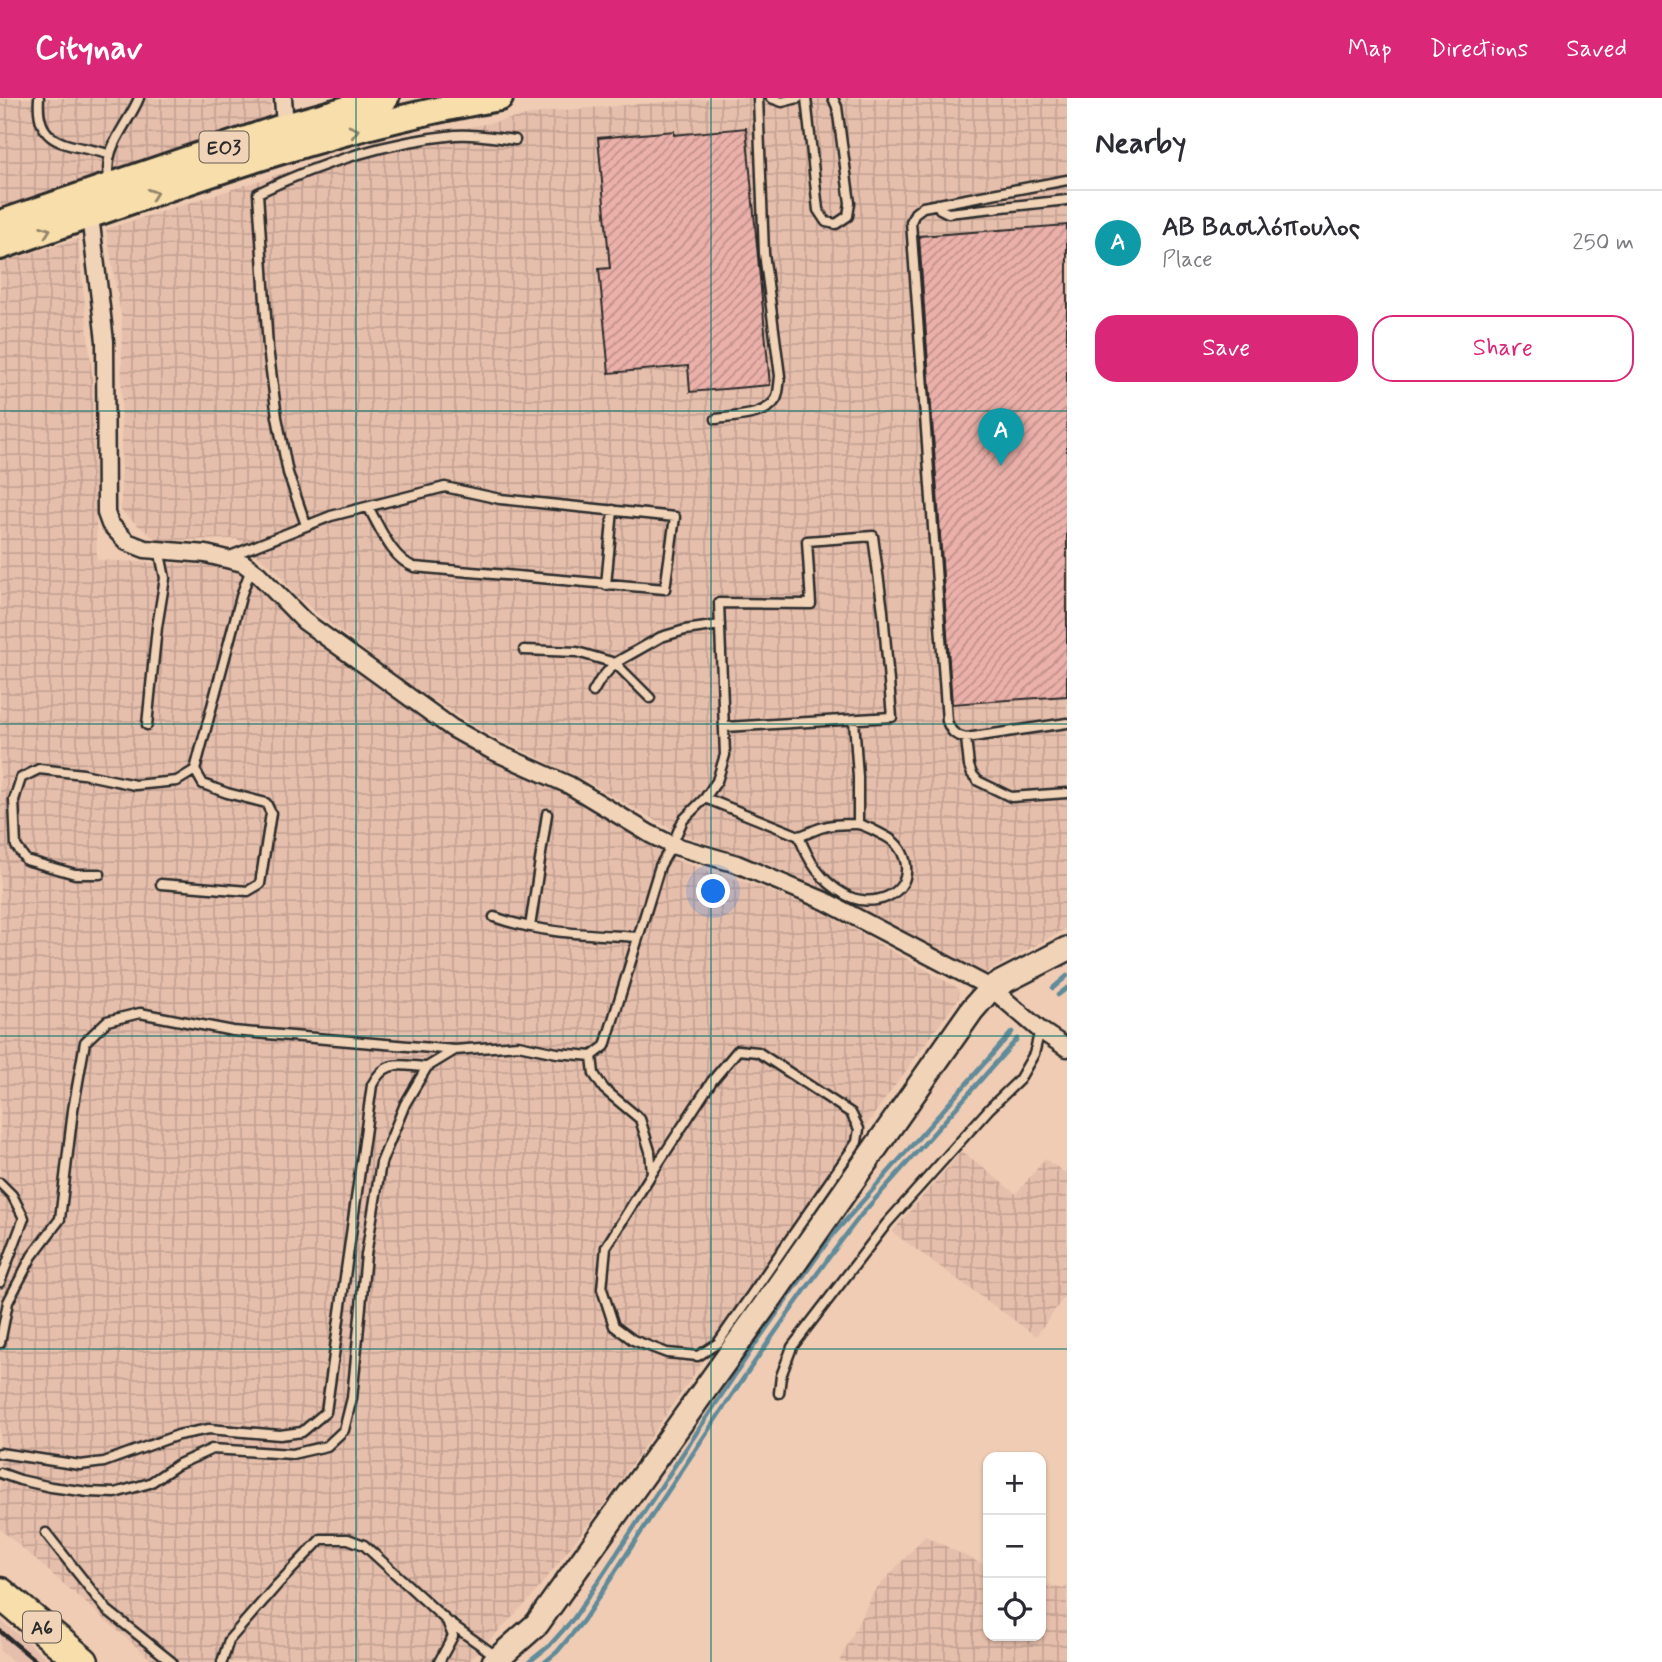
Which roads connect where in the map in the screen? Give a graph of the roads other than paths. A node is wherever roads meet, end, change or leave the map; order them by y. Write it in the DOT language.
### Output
graph roads {
  1 [pos="39,98"];
  2 [pos="139,98"];
  3 [pos="283,98"];
  4 [pos="386,98"];
  5 [pos="500,98"];
  6 [pos="758,98"];
  7 [pos="771,98"];
  8 [pos="798,98"];
  9 [pos="806,98"];
  10 [pos="833,98"];
  11 [pos="285,126"];
  12 [pos="515,140"];
  13 [pos="108,154"];
  14 [pos="1067,180"];
  15 [pos="111,185"];
  16 [pos="1067,200"];
  17 [pos="89,204"];
  18 [pos="937,204"];
  19 [pos="0,223"];
  20 [pos="0,247"];
  21 [pos="716,419"];
  22 [pos="368,507"];
  23 [pos="613,510"];
  24 [pos="306,526"];
  25 [pos="159,550"];
  26 [pos="227,558"];
  27 [pos="251,569"];
  28 [pos="606,585"];
  29 [pos="720,625"];
  30 [pos="524,650"];
  31 [pos="615,663"];
  32 [pos="593,692"];
  33 [pos="650,698"];
  34 [pos="854,720"];
  35 [pos="1067,723"];
  36 [pos="147,725"];
  37 [pos="724,727"];
  38 [pos="966,738"];
  39 [pos="195,770"];
  40 [pos="1067,793"];
  41 [pos="705,798"];
  42 [pos="547,814"];
  43 [pos="858,823"];
  44 [pos="799,836"];
  45 [pos="673,845"];
  46 [pos="100,874"];
  47 [pos="161,884"];
  48 [pos="495,917"];
  49 [pos="530,927"];
  50 [pos="638,937"];
  51 [pos="1067,949"];
  52 [pos="991,988"];
  53 [pos="1040,1030"];
  54 [pos="1067,1048"];
  55 [pos="455,1050"];
  56 [pos="592,1056"];
  57 [pos="427,1067"];
  58 [pos="652,1173"];
  59 [pos="0,1183"];
  60 [pos="0,1282"];
  61 [pos="0,1343"];
  62 [pos="779,1393"];
  63 [pos="0,1453"];
  64 [pos="0,1473"];
  65 [pos="46,1533"];
  66 [pos="0,1593"];
  67 [pos="447,1621"];
  68 [pos="496,1660"];
  69 [pos="83,1662"];
  70 [pos="172,1662"];
  71 [pos="222,1662"];
  72 [pos="439,1662"];
  1 -- 13 [label="lane"];
  2 -- 13 [label="lane"];
  3 -- 11 [label="street"];
  4 -- 11 [label="main road, ΕΟ3"];
  17 -- 5 [label="main road, ΕΟ3, one-way"];
  6 -- 21 [label="lane"];
  7 -- 8 [label="lane"];
  9 -- 10 [label="lane"];
  11 -- 15 [label="main road, ΕΟ3"];
  12 -- 24 [label="lane"];
  13 -- 15 [label="lane"];
  14 -- 18 [label="lane"];
  15 -- 17 [label="main road, ΕΟ3"];
  16 -- 18 [label="lane"];
  17 -- 19 [label="main road, ΕΟ3"];
  20 -- 17 [label="main road, ΕΟ3, one-way"];
  17 -- 25 [label="street"];
  18 -- 38 [label="lane"];
  22 -- 23 [label="lane"];
  22 -- 24 [label="lane"];
  22 -- 28 [label="lane"];
  23 -- 28 [label="lane"];
  23 -- 28 [label="lane"];
  24 -- 26 [label="lane"];
  25 -- 26 [label="street"];
  25 -- 36 [label="lane"];
  26 -- 27 [label="street"];
  27 -- 39 [label="lane"];
  27 -- 45 [label="street"];
  29 -- 31 [label="lane"];
  29 -- 34 [label="lane"];
  29 -- 37 [label="lane"];
  30 -- 31 [label="lane"];
  31 -- 32 [label="lane"];
  31 -- 33 [label="lane"];
  34 -- 37 [label="lane"];
  34 -- 43 [label="lane"];
  35 -- 38 [label="lane"];
  37 -- 41 [label="lane"];
  38 -- 40 [label="lane"];
  39 -- 46 [label="lane"];
  39 -- 47 [label="lane"];
  41 -- 44 [label="lane"];
  41 -- 45 [label="lane"];
  42 -- 49 [label="lane"];
  43 -- 44 [label="lane"];
  43 -- 44 [label="lane"];
  45 -- 50 [label="lane"];
  45 -- 52 [label="street"];
  48 -- 49 [label="lane"];
  49 -- 50 [label="lane"];
  50 -- 56 [label="lane"];
  51 -- 52 [label="street"];
  52 -- 53 [label="street"];
  52 -- 68 [label="street"];
  53 -- 54 [label="street"];
  53 -- 62 [label="lane"];
  55 -- 56 [label="lane"];
  55 -- 57 [label="lane"];
  55 -- 61 [label="lane"];
  56 -- 58 [label="lane"];
  57 -- 63 [label="lane"];
  57 -- 64 [label="lane"];
  58 -- 58 [label="lane"];
  59 -- 60 [label="lane"];
  65 -- 70 [label="lane"];
  66 -- 69 [label="highway, Α6"];
  67 -- 68 [label="lane"];
  67 -- 71 [label="lane"];
  67 -- 72 [label="lane"];
}
